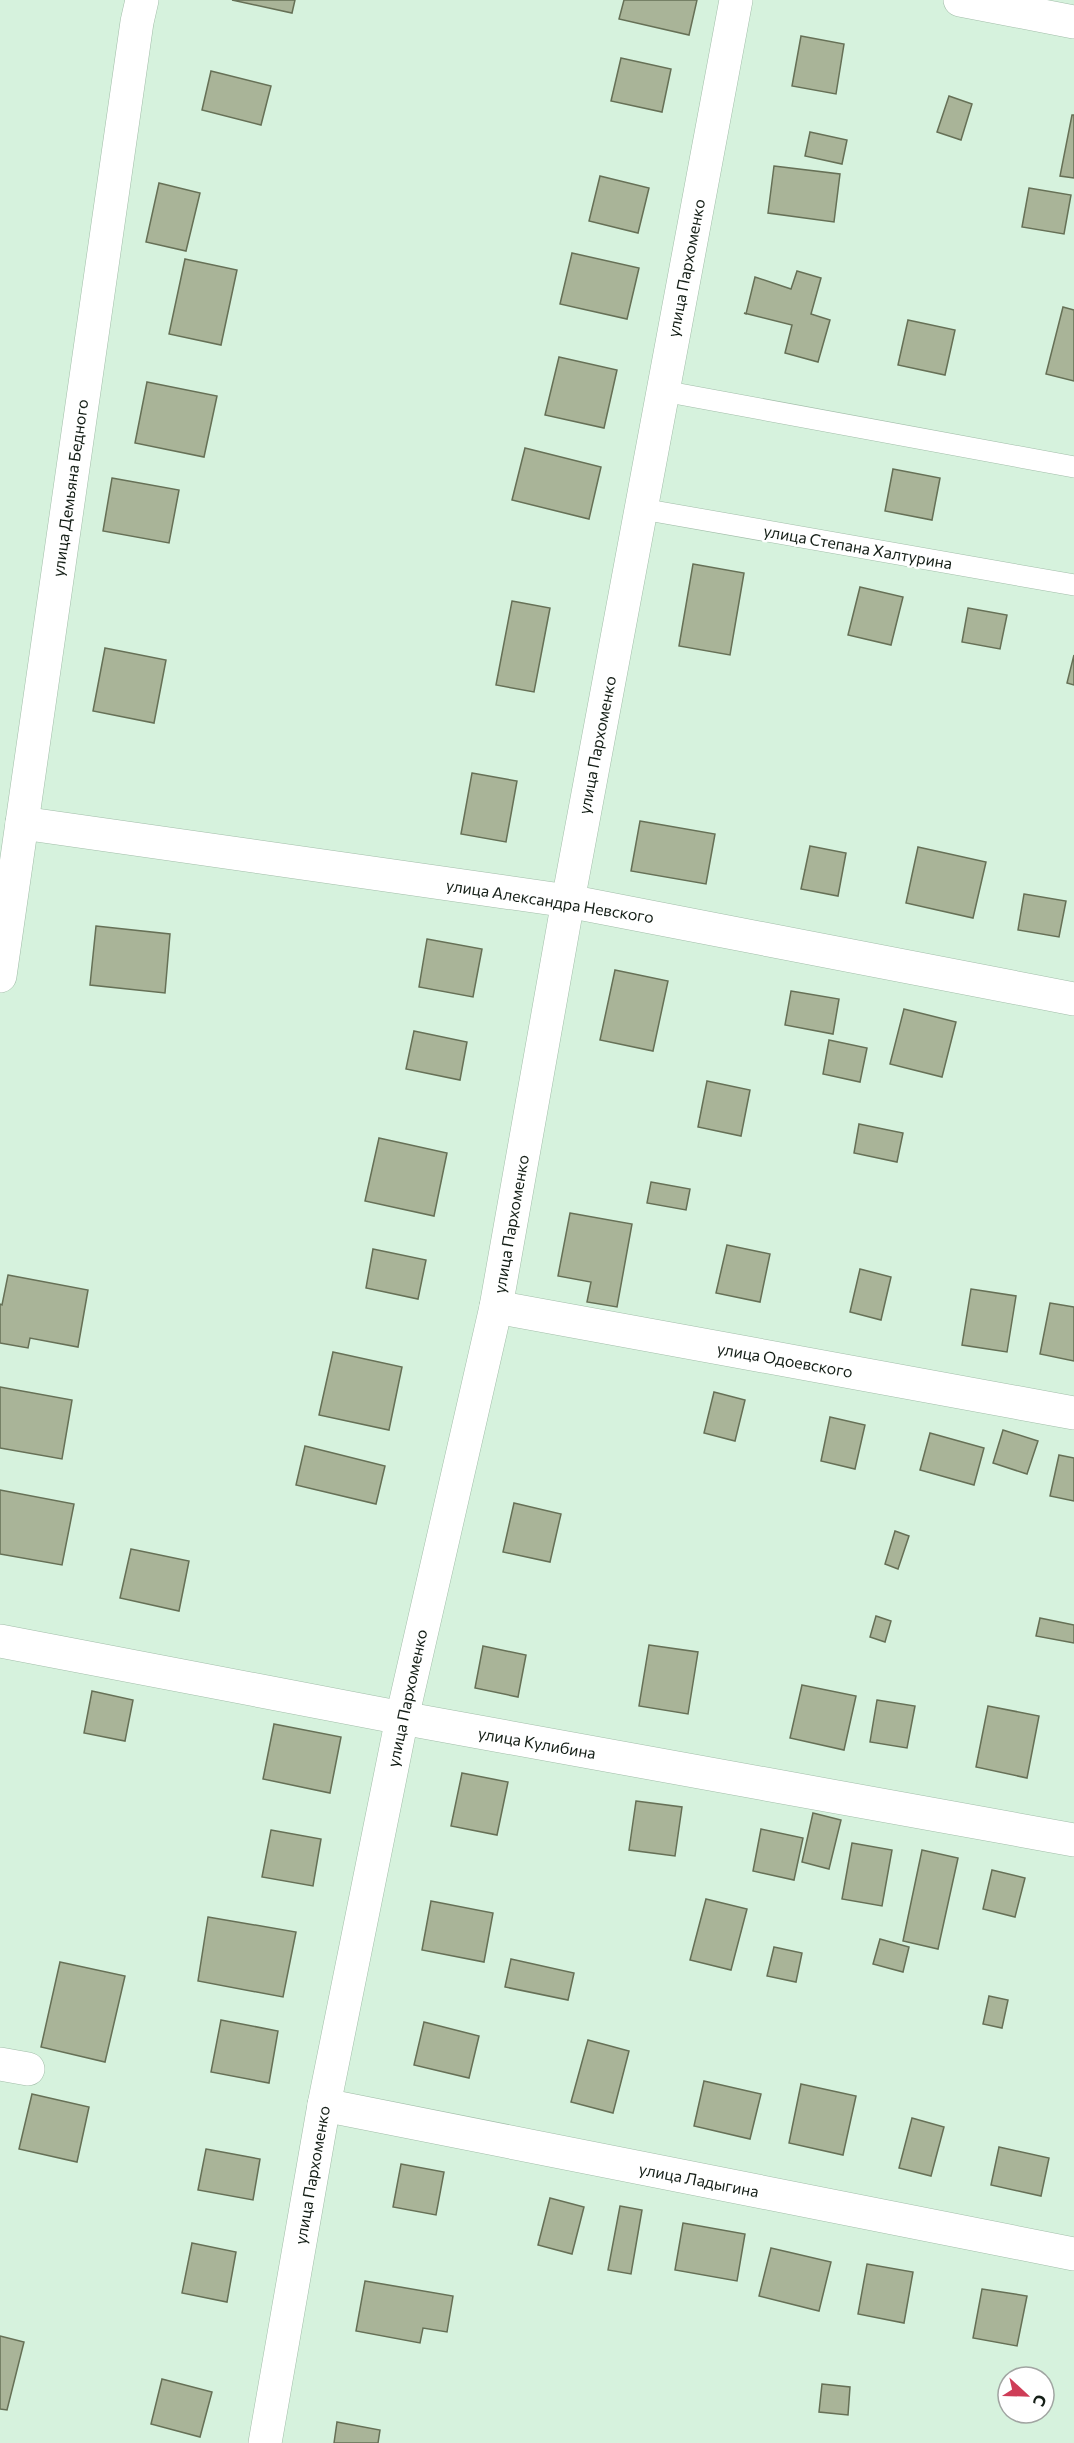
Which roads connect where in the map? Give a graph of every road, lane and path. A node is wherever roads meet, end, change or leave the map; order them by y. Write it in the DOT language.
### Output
graph roads {
  1 [pos="142,0"];
  2 [pos="736,0"];
  3 [pos="960,0"];
  4 [pos="1074,22"];
  5 [pos="663,391"];
  6 [pos="1074,467"];
  7 [pos="642,509"];
  8 [pos="1074,585"];
  9 [pos="22,823"];
  10 [pos="568,901"];
  11 [pos="0,976"];
  12 [pos="1074,999"];
  13 [pos="496,1307"];
  14 [pos="1074,1413"];
  15 [pos="0,1641"];
  16 [pos="402,1718"];
  17 [pos="1074,1840"];
  18 [pos="324,2105"];
  19 [pos="1074,2254"];
  20 [pos="265,2443"];
  1 -- 9 [label="street, улица Демьяна Бедного"];
  2 -- 5 [label="street, улица Пархоменко"];
  3 -- 4 [label="street"];
  5 -- 6 [label="lane"];
  5 -- 7 [label="street, улица Пархоменко"];
  7 -- 8 [label="lane, улица Степана Халтурина"];
  7 -- 10 [label="street, улица Пархоменко"];
  9 -- 10 [label="street, улица Александра Невского"];
  9 -- 11 [label="street, улица Демьяна Бедного"];
  10 -- 12 [label="street, улица Александра Невского"];
  10 -- 13 [label="street, улица Пархоменко"];
  13 -- 14 [label="street, улица Одоевского"];
  13 -- 16 [label="street, улица Пархоменко"];
  15 -- 16 [label="street, улица Кулибина"];
  16 -- 17 [label="street, улица Кулибина"];
  16 -- 18 [label="street, улица Пархоменко"];
  18 -- 19 [label="street, улица Ладыгина"];
  18 -- 20 [label="street, улица Пархоменко"];
}
